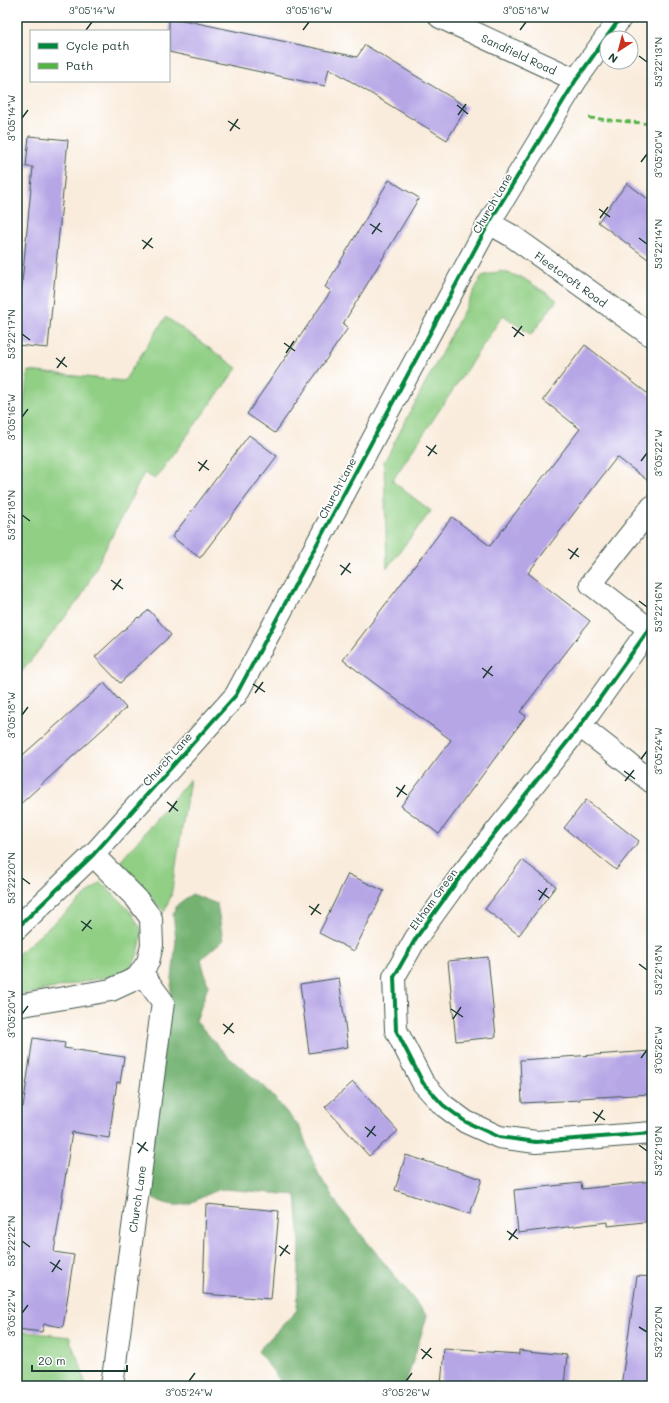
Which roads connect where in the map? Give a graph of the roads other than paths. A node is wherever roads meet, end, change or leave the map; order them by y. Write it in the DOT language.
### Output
graph roads {
  1 [pos="440,17"];
  2 [pos="621,17"];
  3 [pos="576,80"];
  4 [pos="489,223"];
  5 [pos="652,336"];
  6 [pos="652,507"];
  7 [pos="650,627"];
  8 [pos="580,726"];
  9 [pos="652,782"];
  10 [pos="93,855"];
  11 [pos="21,918"];
  12 [pos="141,972"];
  13 [pos="17,1006"];
  14 [pos="652,1133"];
  15 [pos="112,1386"];
  1 -- 3 [label="street, Sandfield Road"];
  2 -- 3 [label="street, Church Lane"];
  3 -- 4 [label="street, Church Lane"];
  4 -- 5 [label="street, Fleetcroft Road"];
  4 -- 10 [label="street, Church Lane"];
  6 -- 7 [label="street"];
  7 -- 8 [label="street, Eltham Green"];
  8 -- 9 [label="street"];
  8 -- 14 [label="street, Eltham Green"];
  10 -- 11 [label="street, Church Lane"];
  10 -- 12 [label="street"];
  12 -- 13 [label="street"];
  12 -- 15 [label="street, Church Lane"];
}
